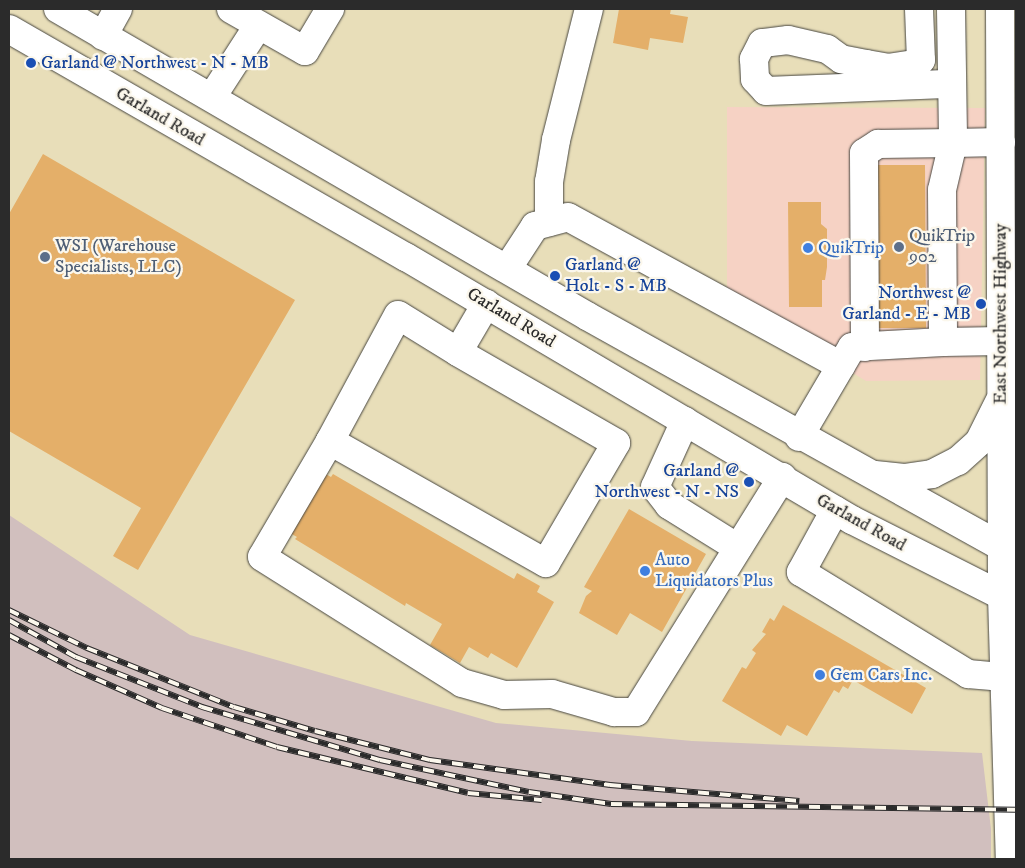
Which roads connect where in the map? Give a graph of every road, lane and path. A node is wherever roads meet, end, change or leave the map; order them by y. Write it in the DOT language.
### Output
graph roads {
  1 [pos="59,9"];
  2 [pos="118,9"];
  3 [pos="231,9"];
  4 [pos="330,9"];
  5 [pos="589,9"];
  6 [pos="920,9"];
  7 [pos="951,9"];
  8 [pos="1000,9"];
  9 [pos="258,26"];
  10 [pos="9,29"];
  11 [pos="103,36"];
  12 [pos="952,84"];
  13 [pos="212,97"];
  14 [pos="190,135"];
  15 [pos="1001,142"];
  16 [pos="953,143"];
  17 [pos="549,222"];
  18 [pos="507,270"];
  19 [pos="486,304"];
  20 [pos="1001,341"];
  21 [pos="943,342"];
  22 [pos="865,347"];
  23 [pos="458,352"];
  24 [pos="841,366"];
  25 [pos="1001,399"];
  26 [pos="685,421"];
  27 [pos="799,437"];
  28 [pos="330,441"];
  29 [pos="868,474"];
  30 [pos="782,477"];
  31 [pos="835,510"];
  32 [pos="738,548"];
  33 [pos="1009,552"];
  34 [pos="1009,599"];
  35 [pos="1004,676"];
  36 [pos="1010,859"];
  1 -- 11 [label="main road"];
  2 -- 11 [label="main road"];
  3 -- 9 [label="main road"];
  4 -- 9 [label="main road"];
  5 -- 17 [label="main road"];
  6 -- 12 [label="main road"];
  7 -- 12 [label="main road"];
  8 -- 15 [label="main road, East Northwest Highway"];
  9 -- 13 [label="main road"];
  10 -- 14 [label="main road, Garland Road"];
  11 -- 13 [label="main road"];
  12 -- 16 [label="main road"];
  13 -- 14 [label="main road"];
  13 -- 18 [label="main road"];
  14 -- 19 [label="main road, Garland Road"];
  15 -- 16 [label="main road"];
  15 -- 20 [label="main road, East Northwest Highway"];
  16 -- 21 [label="main road"];
  16 -- 22 [label="main road"];
  17 -- 18 [label="main road"];
  17 -- 24 [label="main road"];
  18 -- 19 [label="main road"];
  18 -- 27 [label="main road"];
  19 -- 23 [label="main road"];
  19 -- 26 [label="main road, Garland Road"];
  20 -- 21 [label="main road"];
  20 -- 25 [label="main road, East Northwest Highway"];
  21 -- 22 [label="main road"];
  22 -- 24 [label="main road"];
  23 -- 28 [label="main road"];
  23 -- 28 [label="main road"];
  24 -- 27 [label="main road"];
  25 -- 29 [label="main road"];
  25 -- 33 [label="main road, East Northwest Highway"];
  26 -- 30 [label="main road, Garland Road"];
  26 -- 32 [label="main road"];
  27 -- 29 [label="main road"];
  28 -- 32 [label="main road"];
  29 -- 33 [label="main road"];
  30 -- 31 [label="main road, Garland Road"];
  30 -- 32 [label="main road"];
  31 -- 34 [label="main road, Garland Road"];
  31 -- 35 [label="main road"];
  33 -- 34 [label="main road, East Northwest Highway"];
  34 -- 35 [label="main road, East Northwest Highway"];
  35 -- 36 [label="main road, East Northwest Highway"];
}
